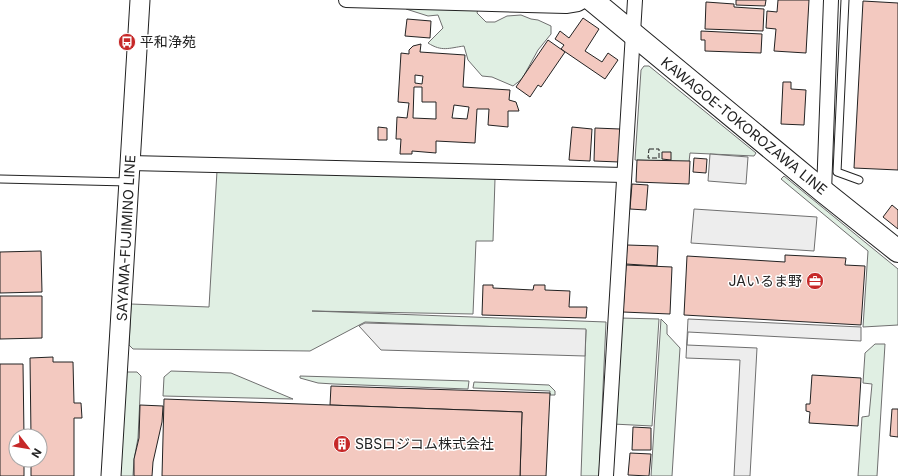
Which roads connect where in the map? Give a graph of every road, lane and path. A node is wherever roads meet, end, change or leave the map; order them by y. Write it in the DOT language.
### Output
graph roads {
  1 [pos="140,0"];
  2 [pos="346,0"];
  3 [pos="585,0"];
  4 [pos="592,0"];
  5 [pos="635,0"];
  6 [pos="831,0"];
  7 [pos="845,0"];
  8 [pos="633,35"];
  9 [pos="130,163"];
  10 [pos="624,175"];
  11 [pos="0,179"];
  12 [pos="859,180"];
  13 [pos="129,182"];
  14 [pos="824,192"];
  15 [pos="898,252"];
  16 [pos="111,476"];
  17 [pos="606,476"];
  1 -- 9 [label="main road, SAYAMA-FUJIMINO LINE"];
  2 -- 3 [label="street"];
  4 -- 8 [label="main road, KAWAGOE-TOKOROZAWA LINE"];
  5 -- 8 [label="street"];
  6 -- 14 [label="street"];
  7 -- 12 [label="lane"];
  8 -- 10 [label="street"];
  8 -- 14 [label="main road, KAWAGOE-TOKOROZAWA LINE"];
  9 -- 10 [label="street"];
  9 -- 13 [label="main road, SAYAMA-FUJIMINO LINE"];
  10 -- 17 [label="street"];
  11 -- 13 [label="lane"];
  13 -- 16 [label="main road, SAYAMA-FUJIMINO LINE"];
  14 -- 15 [label="main road, KAWAGOE-TOKOROZAWA LINE"];
}
